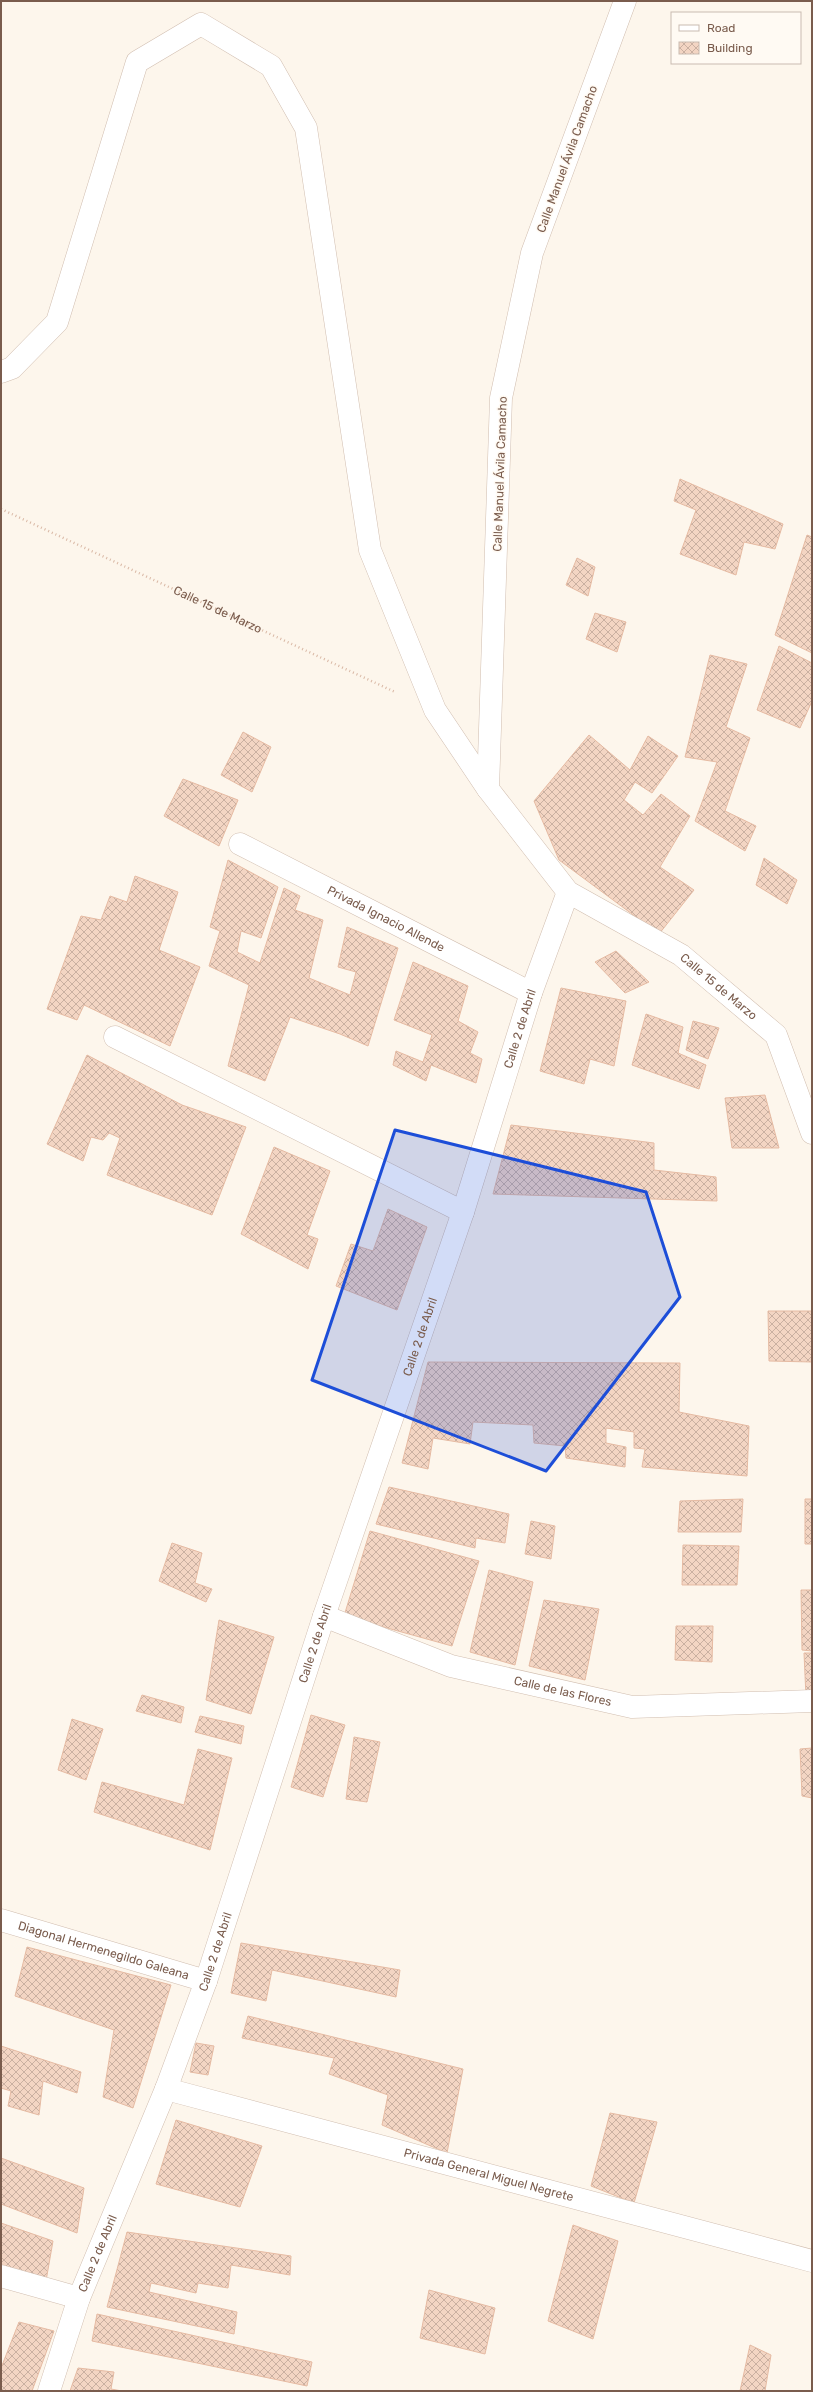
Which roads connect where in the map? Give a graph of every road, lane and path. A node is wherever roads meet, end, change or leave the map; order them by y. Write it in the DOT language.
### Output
graph roads {
  1 [pos="625,1"];
  2 [pos="1,372"];
  3 [pos="1,509"];
  4 [pos="435,710"];
  5 [pos="488,789"];
  6 [pos="240,844"];
  7 [pos="568,892"];
  8 [pos="531,993"];
  9 [pos="115,1037"];
  10 [pos="812,1133"];
  11 [pos="463,1212"];
  12 [pos="324,1616"];
  13 [pos="812,1701"];
  14 [pos="1,1920"];
  15 [pos="206,1981"];
  16 [pos="166,2089"];
  17 [pos="812,2261"];
  18 [pos="1,2276"];
  19 [pos="79,2298"];
  20 [pos="50,2391"];
  1 -- 5 [label="street, Calle Manuel Ávila Camacho"];
  2 -- 4 [label="street"];
  3 -- 4 [label="path, Calle 15 de Marzo"];
  4 -- 5 [label="street"];
  5 -- 7 [label="street"];
  6 -- 8 [label="street, Privada Ignacio Allende"];
  7 -- 8 [label="street, Calle 2 de Abril"];
  7 -- 10 [label="street, Calle 15 de Marzo"];
  8 -- 11 [label="street, Calle 2 de Abril"];
  9 -- 11 [label="street"];
  11 -- 12 [label="street, Calle 2 de Abril"];
  12 -- 13 [label="street, Calle de las Flores"];
  12 -- 15 [label="street, Calle 2 de Abril"];
  14 -- 15 [label="street, Diagonal Hermenegildo Galeana"];
  15 -- 16 [label="street, Calle 2 de Abril"];
  16 -- 17 [label="street, Privada General Miguel Negrete"];
  16 -- 19 [label="street, Calle 2 de Abril"];
  18 -- 19 [label="street"];
  19 -- 20 [label="street, Calle 2 de Abril"];
}
